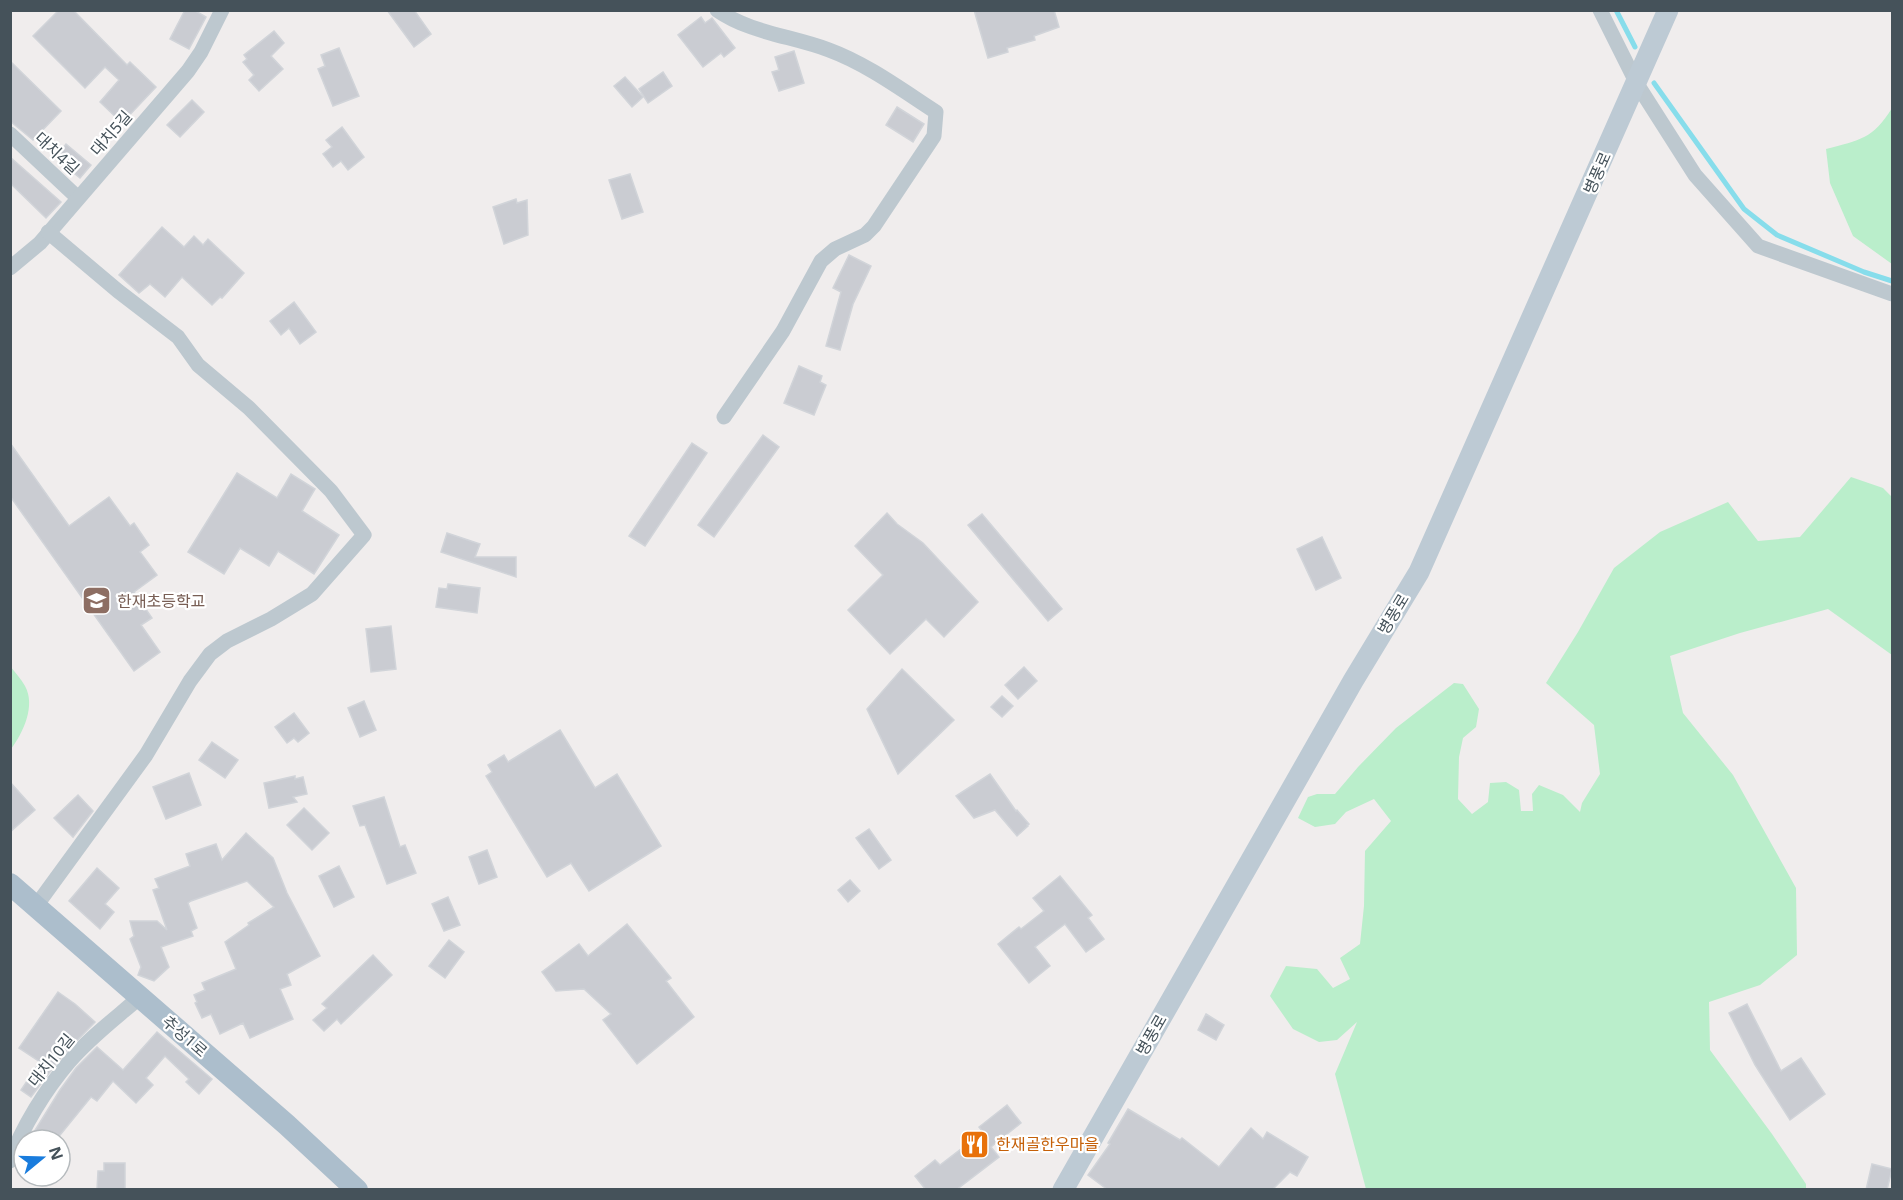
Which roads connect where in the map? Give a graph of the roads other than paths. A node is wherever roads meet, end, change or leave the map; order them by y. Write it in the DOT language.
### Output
graph roads {
  1 [pos="222,10"];
  2 [pos="717,10"];
  3 [pos="1600,10"];
  4 [pos="1668,10"];
  5 [pos="1637,84"];
  6 [pos="10,134"];
  7 [pos="78,198"];
  8 [pos="48,232"];
  9 [pos="10,268"];
  10 [pos="1893,294"];
  11 [pos="724,417"];
  12 [pos="10,884"];
  13 [pos="36,906"];
  14 [pos="140,997"];
  15 [pos="10,1161"];
  16 [pos="357,1190"];
  17 [pos="1063,1190"];
  1 -- 7 [label="street, 대치5길"];
  2 -- 11 [label="street"];
  3 -- 5 [label="street"];
  4 -- 5 [label="main road, 병풍로"];
  5 -- 10 [label="street"];
  5 -- 17 [label="main road, 병풍로"];
  6 -- 7 [label="street, 대치4길"];
  7 -- 8 [label="street, 대치5길"];
  8 -- 9 [label="street, 대치5길"];
  8 -- 13 [label="street"];
  12 -- 13 [label="main road, 추성1로"];
  13 -- 14 [label="main road, 추성1로"];
  14 -- 15 [label="street, 대치10길"];
  14 -- 16 [label="main road, 추성1로"];
}
